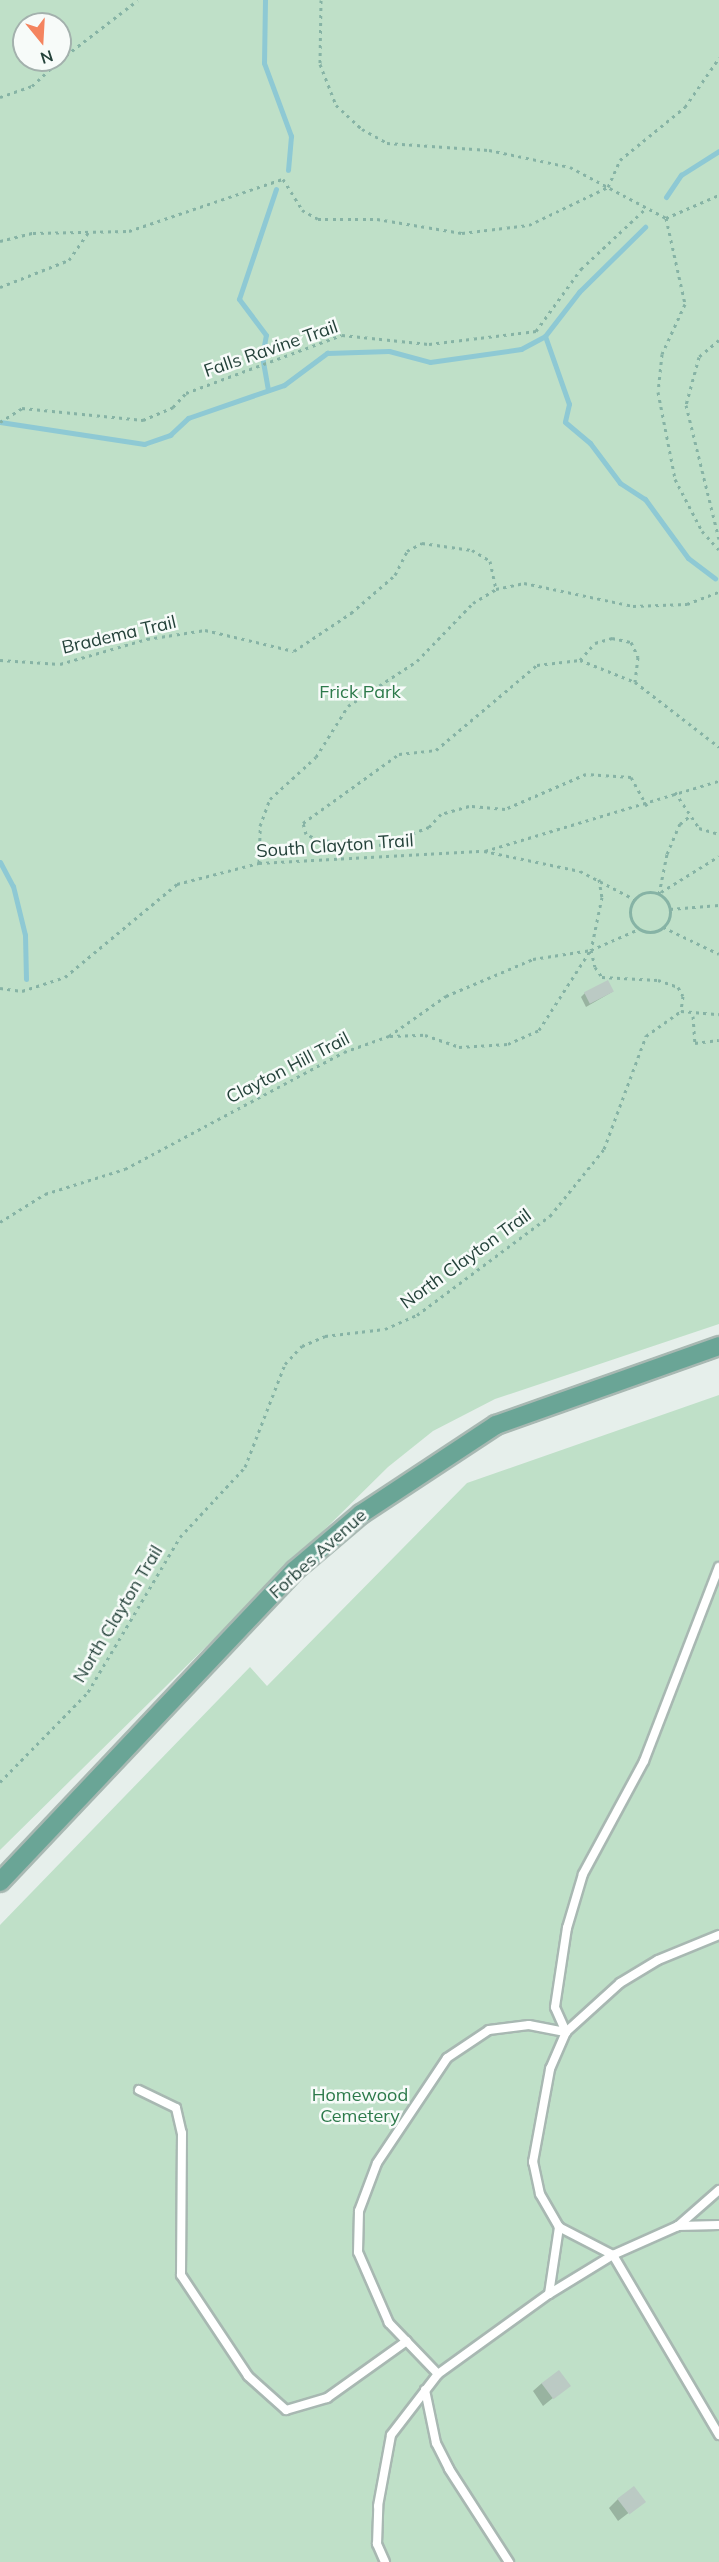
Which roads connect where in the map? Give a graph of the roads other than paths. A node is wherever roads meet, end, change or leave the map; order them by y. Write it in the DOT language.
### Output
graph roads {
  1 [pos="719,1346"];
  2 [pos="719,1567"];
  3 [pos="0,1882"];
  4 [pos="719,1935"];
  5 [pos="566,2032"];
  6 [pos="139,2090"];
  7 [pos="719,2190"];
  8 [pos="719,2224"];
  9 [pos="678,2226"];
  10 [pos="559,2227"];
  11 [pos="614,2255"];
  12 [pos="549,2294"];
  13 [pos="407,2341"];
  14 [pos="438,2374"];
  15 [pos="425,2390"];
  16 [pos="719,2435"];
  17 [pos="385,2562"];
  18 [pos="509,2562"];
  1 -- 3 [label="main road, Forbes Avenue"];
  2 -- 5 [label="lane"];
  4 -- 5 [label="lane"];
  5 -- 10 [label="lane"];
  5 -- 13 [label="lane"];
  6 -- 13 [label="lane"];
  7 -- 9 [label="lane"];
  8 -- 9 [label="lane"];
  9 -- 11 [label="lane"];
  10 -- 11 [label="lane"];
  10 -- 12 [label="lane"];
  11 -- 12 [label="lane"];
  11 -- 16 [label="lane"];
  12 -- 14 [label="lane"];
  13 -- 14 [label="lane"];
  14 -- 15 [label="lane"];
  15 -- 17 [label="lane"];
  15 -- 18 [label="lane"];
}
